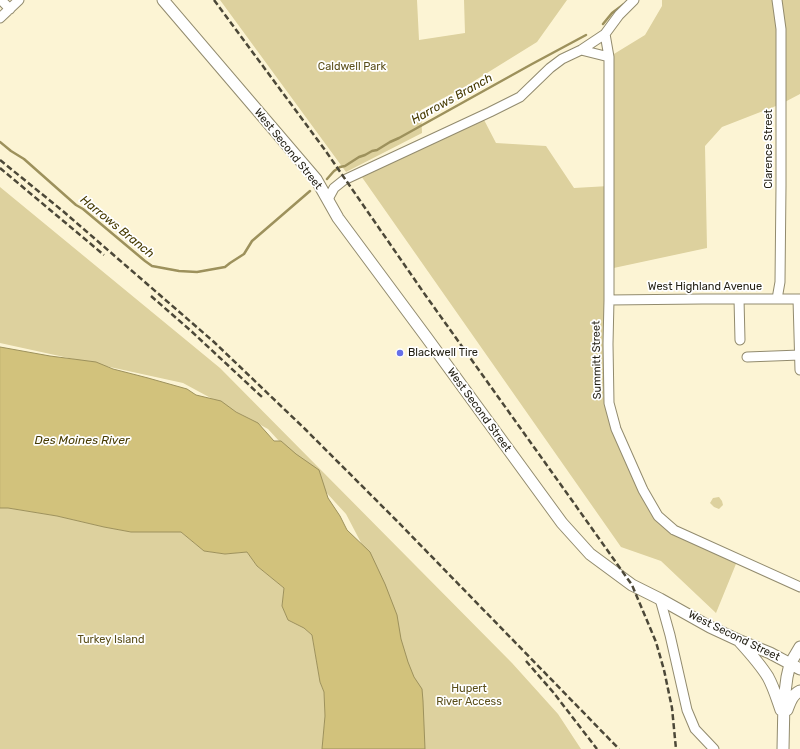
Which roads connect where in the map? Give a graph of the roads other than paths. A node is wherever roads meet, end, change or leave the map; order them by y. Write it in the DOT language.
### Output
graph roads {
  1 [pos="1,0"];
  2 [pos="19,0"];
  3 [pos="634,0"];
  4 [pos="777,0"];
  5 [pos="166,1"];
  6 [pos="10,9"];
  7 [pos="0,18"];
  8 [pos="605,34"];
  9 [pos="581,50"];
  10 [pos="609,57"];
  11 [pos="328,199"];
  12 [pos="740,299"];
  13 [pos="777,299"];
  14 [pos="799,299"];
  15 [pos="609,300"];
  16 [pos="740,340"];
  17 [pos="800,355"];
  18 [pos="747,357"];
  19 [pos="800,370"];
  20 [pos="800,587"];
  21 [pos="660,598"];
  22 [pos="738,640"];
  23 [pos="800,647"];
  24 [pos="795,666"];
  25 [pos="800,691"];
  26 [pos="784,718"];
  27 [pos="714,749"];
  28 [pos="783,749"];
  1 -- 6 [label="street"];
  2 -- 6 [label="street"];
  3 -- 8 [label="street"];
  4 -- 13 [label="street, Clarence Street"];
  5 -- 11 [label="main road, West Second Street"];
  6 -- 7 [label="street"];
  8 -- 9 [label="street"];
  8 -- 10 [label="street, Summitt Street"];
  9 -- 10 [label="street"];
  9 -- 11 [label="street"];
  10 -- 15 [label="street, Summitt Street"];
  11 -- 21 [label="main road, West Second Street"];
  12 -- 13 [label="street, West Highland Avenue"];
  12 -- 15 [label="street, West Highland Avenue"];
  12 -- 16 [label="street"];
  13 -- 14 [label="street, West Highland Avenue"];
  14 -- 17 [label="street"];
  15 -- 20 [label="street, Summitt Street"];
  17 -- 18 [label="street"];
  17 -- 19 [label="street"];
  21 -- 22 [label="main road, West Second Street"];
  21 -- 27 [label="street"];
  22 -- 24 [label="main road, West Second Street"];
  22 -- 26 [label="main road"];
  23 -- 24 [label="main road"];
  24 -- 26 [label="main road"];
  25 -- 26 [label="main road"];
  26 -- 28 [label="main road"];
}
